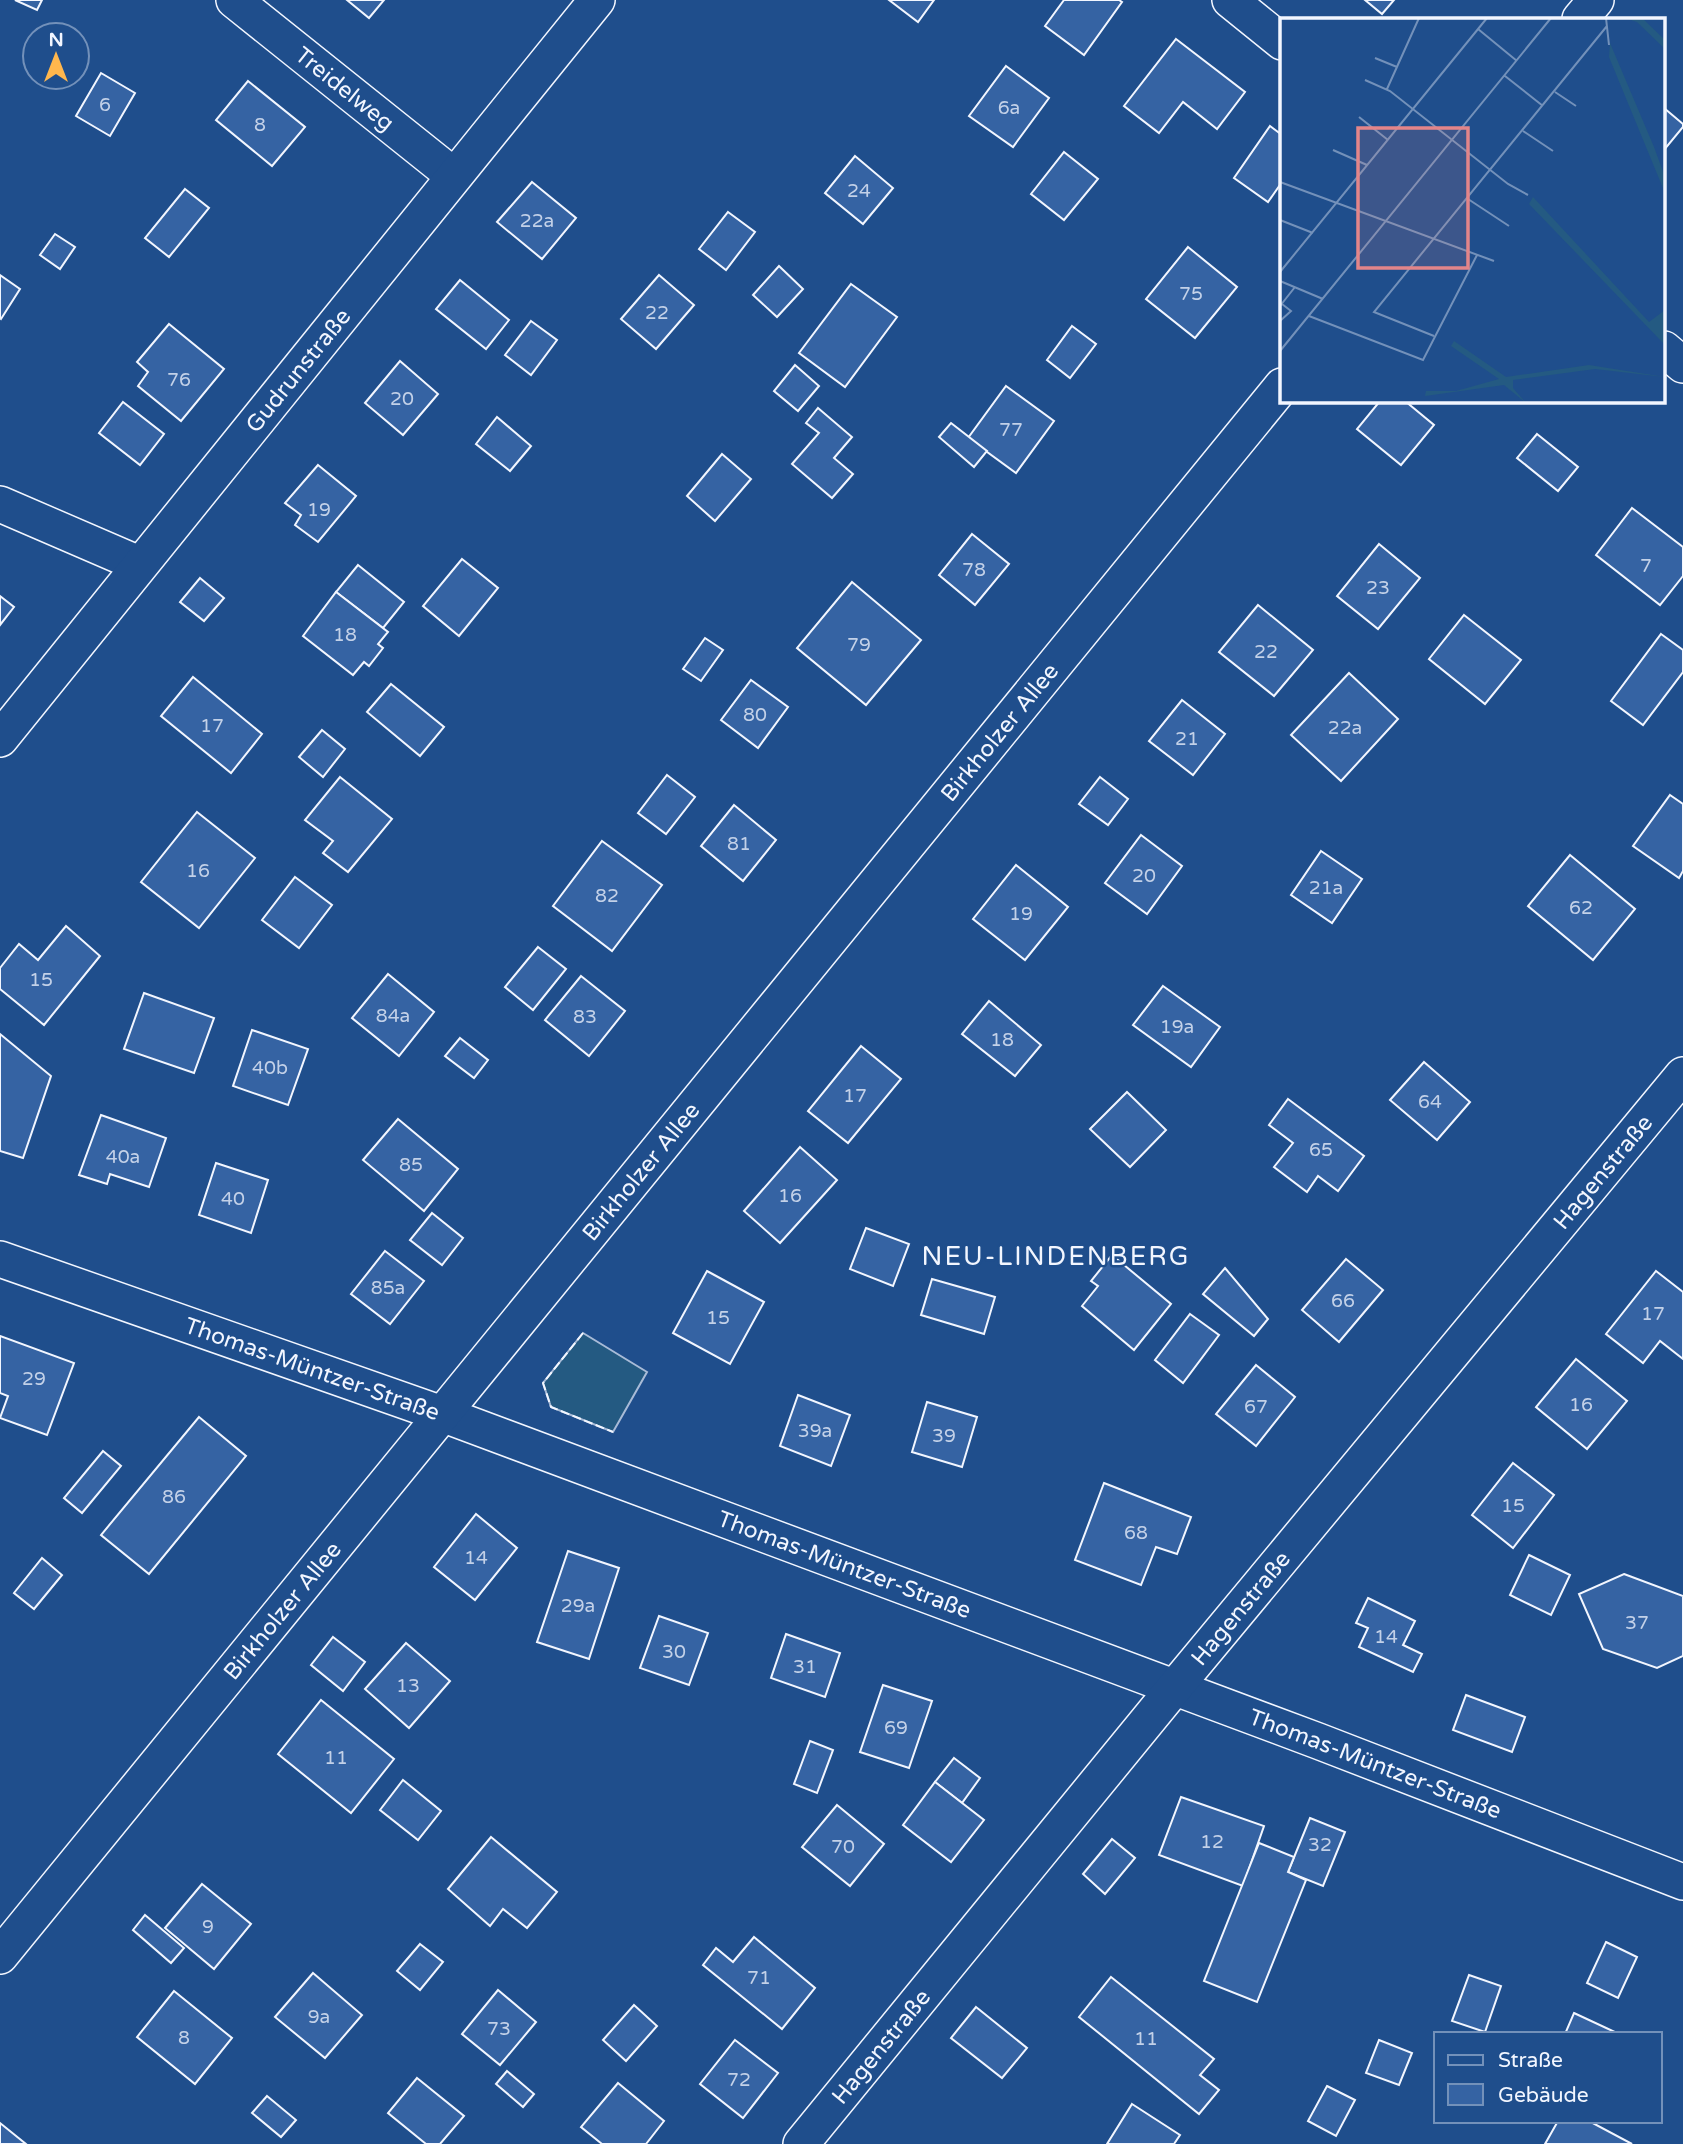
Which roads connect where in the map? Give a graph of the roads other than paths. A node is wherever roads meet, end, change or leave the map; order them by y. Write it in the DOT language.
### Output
graph roads {
  1 [pos="234,0"];
  2 [pos="597,0"];
  3 [pos="1230,0"];
  4 [pos="1596,0"];
  5 [pos="1581,18"];
  6 [pos="1280,40"];
  7 [pos="454,176"];
  8 [pos="1666,351"];
  9 [pos="1683,365"];
  10 [pos="1280,388"];
  11 [pos="0,504"];
  12 [pos="139,564"];
  13 [pos="0,739"];
  14 [pos="1682,1079"];
  15 [pos="0,1259"];
  16 [pos="442,1414"];
  17 [pos="1175,1687"];
  18 [pos="1683,1882"];
  19 [pos="0,1956"];
  20 [pos="801,2144"];
  1 -- 7 [label="street, Treidelweg"];
  2 -- 7 [label="street, Gudrunstraße"];
  3 -- 6 [label="street"];
  4 -- 5 [label="street"];
  7 -- 12 [label="street, Gudrunstraße"];
  8 -- 9 [label="street"];
  10 -- 16 [label="street, Birkholzer Allee"];
  11 -- 12 [label="street"];
  12 -- 13 [label="street, Gudrunstraße"];
  14 -- 17 [label="street, Hagenstraße"];
  15 -- 16 [label="street, Thomas-Müntzer-Straße"];
  16 -- 17 [label="street, Thomas-Müntzer-Straße"];
  16 -- 19 [label="street, Birkholzer Allee"];
  17 -- 18 [label="street, Thomas-Müntzer-Straße"];
  17 -- 20 [label="street, Hagenstraße"];
}
